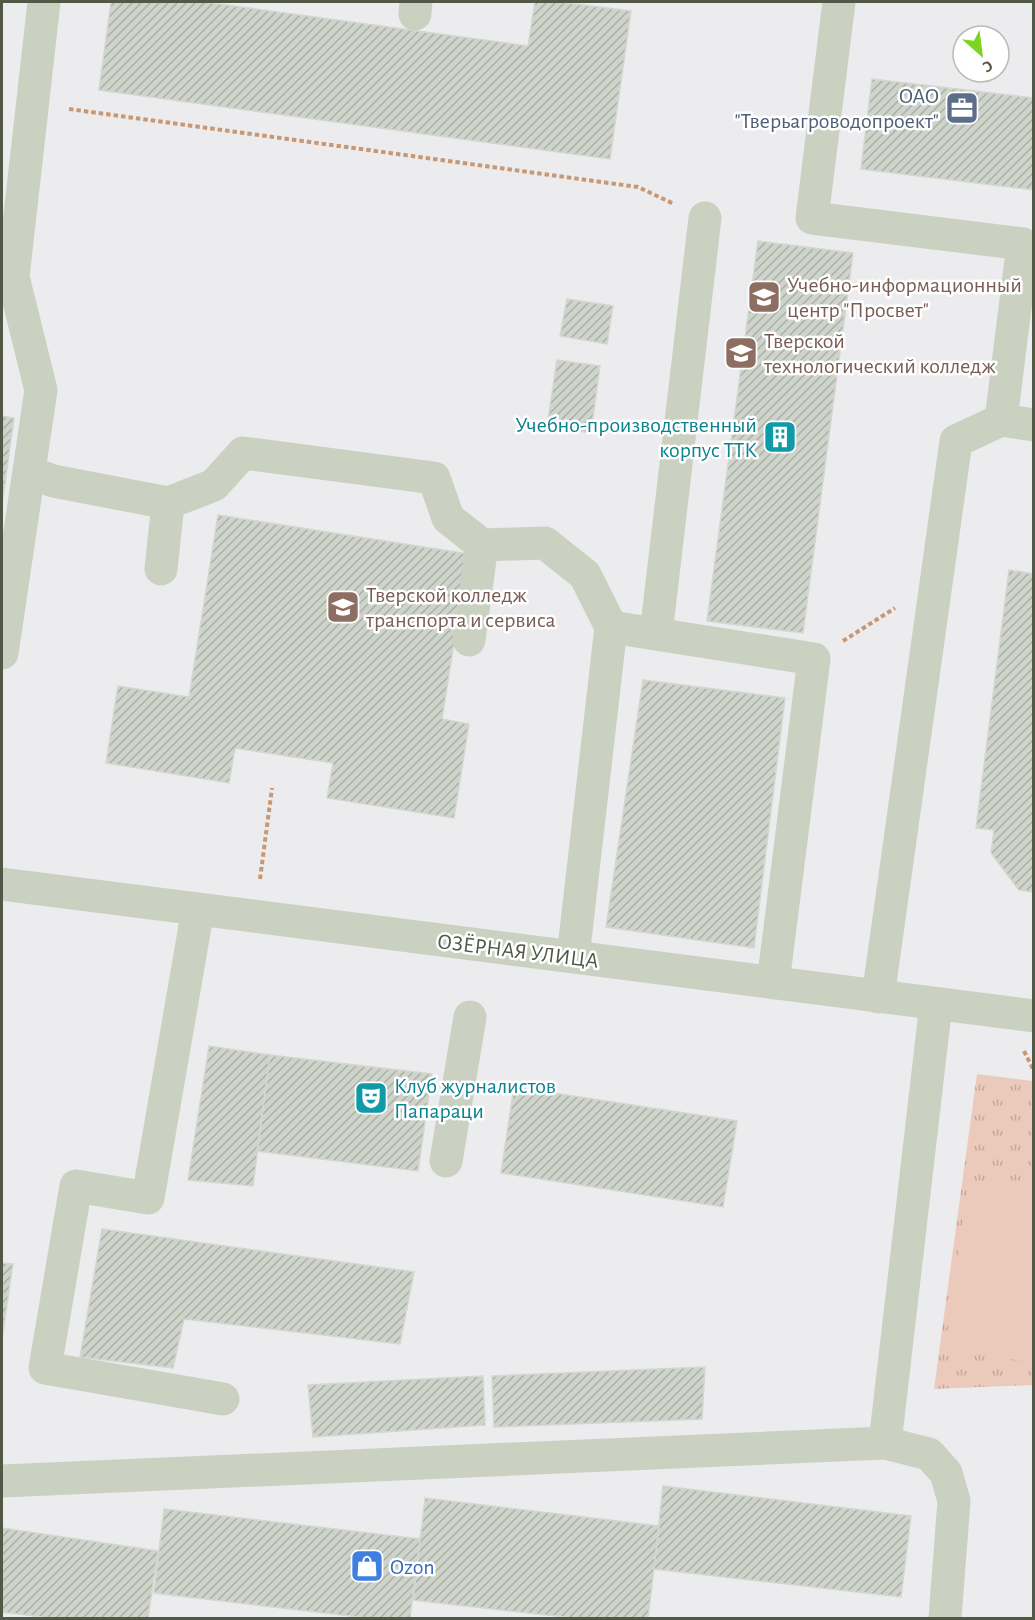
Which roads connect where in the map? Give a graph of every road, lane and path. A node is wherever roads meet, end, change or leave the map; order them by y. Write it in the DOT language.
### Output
graph roads {
  1 [pos="44,2"];
  2 [pos="838,2"];
  3 [pos="33,104"];
  4 [pos="638,188"];
  5 [pos="705,218"];
  6 [pos="1001,420"];
  7 [pos="1034,425"];
  8 [pos="30,472"];
  9 [pos="168,503"];
  10 [pos="482,545"];
  11 [pos="161,568"];
  12 [pos="936,582"];
  13 [pos="611,627"];
  14 [pos="656,634"];
  15 [pos="469,640"];
  16 [pos="2,653"];
  17 [pos="814,659"];
  18 [pos="272,788"];
  19 [pos="2,884"];
  20 [pos="258,889"];
  21 [pos="198,909"];
  22 [pos="573,957"];
  23 [pos="773,983"];
  24 [pos="878,997"];
  25 [pos="936,1004"];
  26 [pos="1034,1016"];
  27 [pos="470,1017"];
  28 [pos="446,1161"];
  29 [pos="223,1399"];
  30 [pos="885,1443"];
  31 [pos="2,1481"];
  32 [pos="945,1618"];
  1 -- 3 [label="street"];
  2 -- 6 [label="street"];
  3 -- 4 [label="path"];
  3 -- 8 [label="street"];
  5 -- 14 [label="street"];
  6 -- 7 [label="street"];
  6 -- 12 [label="street"];
  8 -- 9 [label="street"];
  8 -- 16 [label="street"];
  9 -- 10 [label="street"];
  9 -- 11 [label="street"];
  10 -- 13 [label="street"];
  10 -- 15 [label="street"];
  12 -- 17 [label="path"];
  12 -- 24 [label="street"];
  13 -- 14 [label="street"];
  13 -- 22 [label="street"];
  14 -- 17 [label="street"];
  17 -- 23 [label="street"];
  18 -- 20 [label="path"];
  19 -- 21 [label="street, ОЗЁРНАЯ УЛИЦА"];
  21 -- 22 [label="street, ОЗЁРНАЯ УЛИЦА"];
  21 -- 29 [label="street"];
  22 -- 23 [label="street, ОЗЁРНАЯ УЛИЦА"];
  23 -- 24 [label="street, ОЗЁРНАЯ УЛИЦА"];
  24 -- 25 [label="street, ОЗЁРНАЯ УЛИЦА"];
  25 -- 26 [label="street, ОЗЁРНАЯ УЛИЦА"];
  25 -- 30 [label="street"];
  27 -- 28 [label="street"];
  30 -- 31 [label="street"];
  30 -- 32 [label="street"];
}
